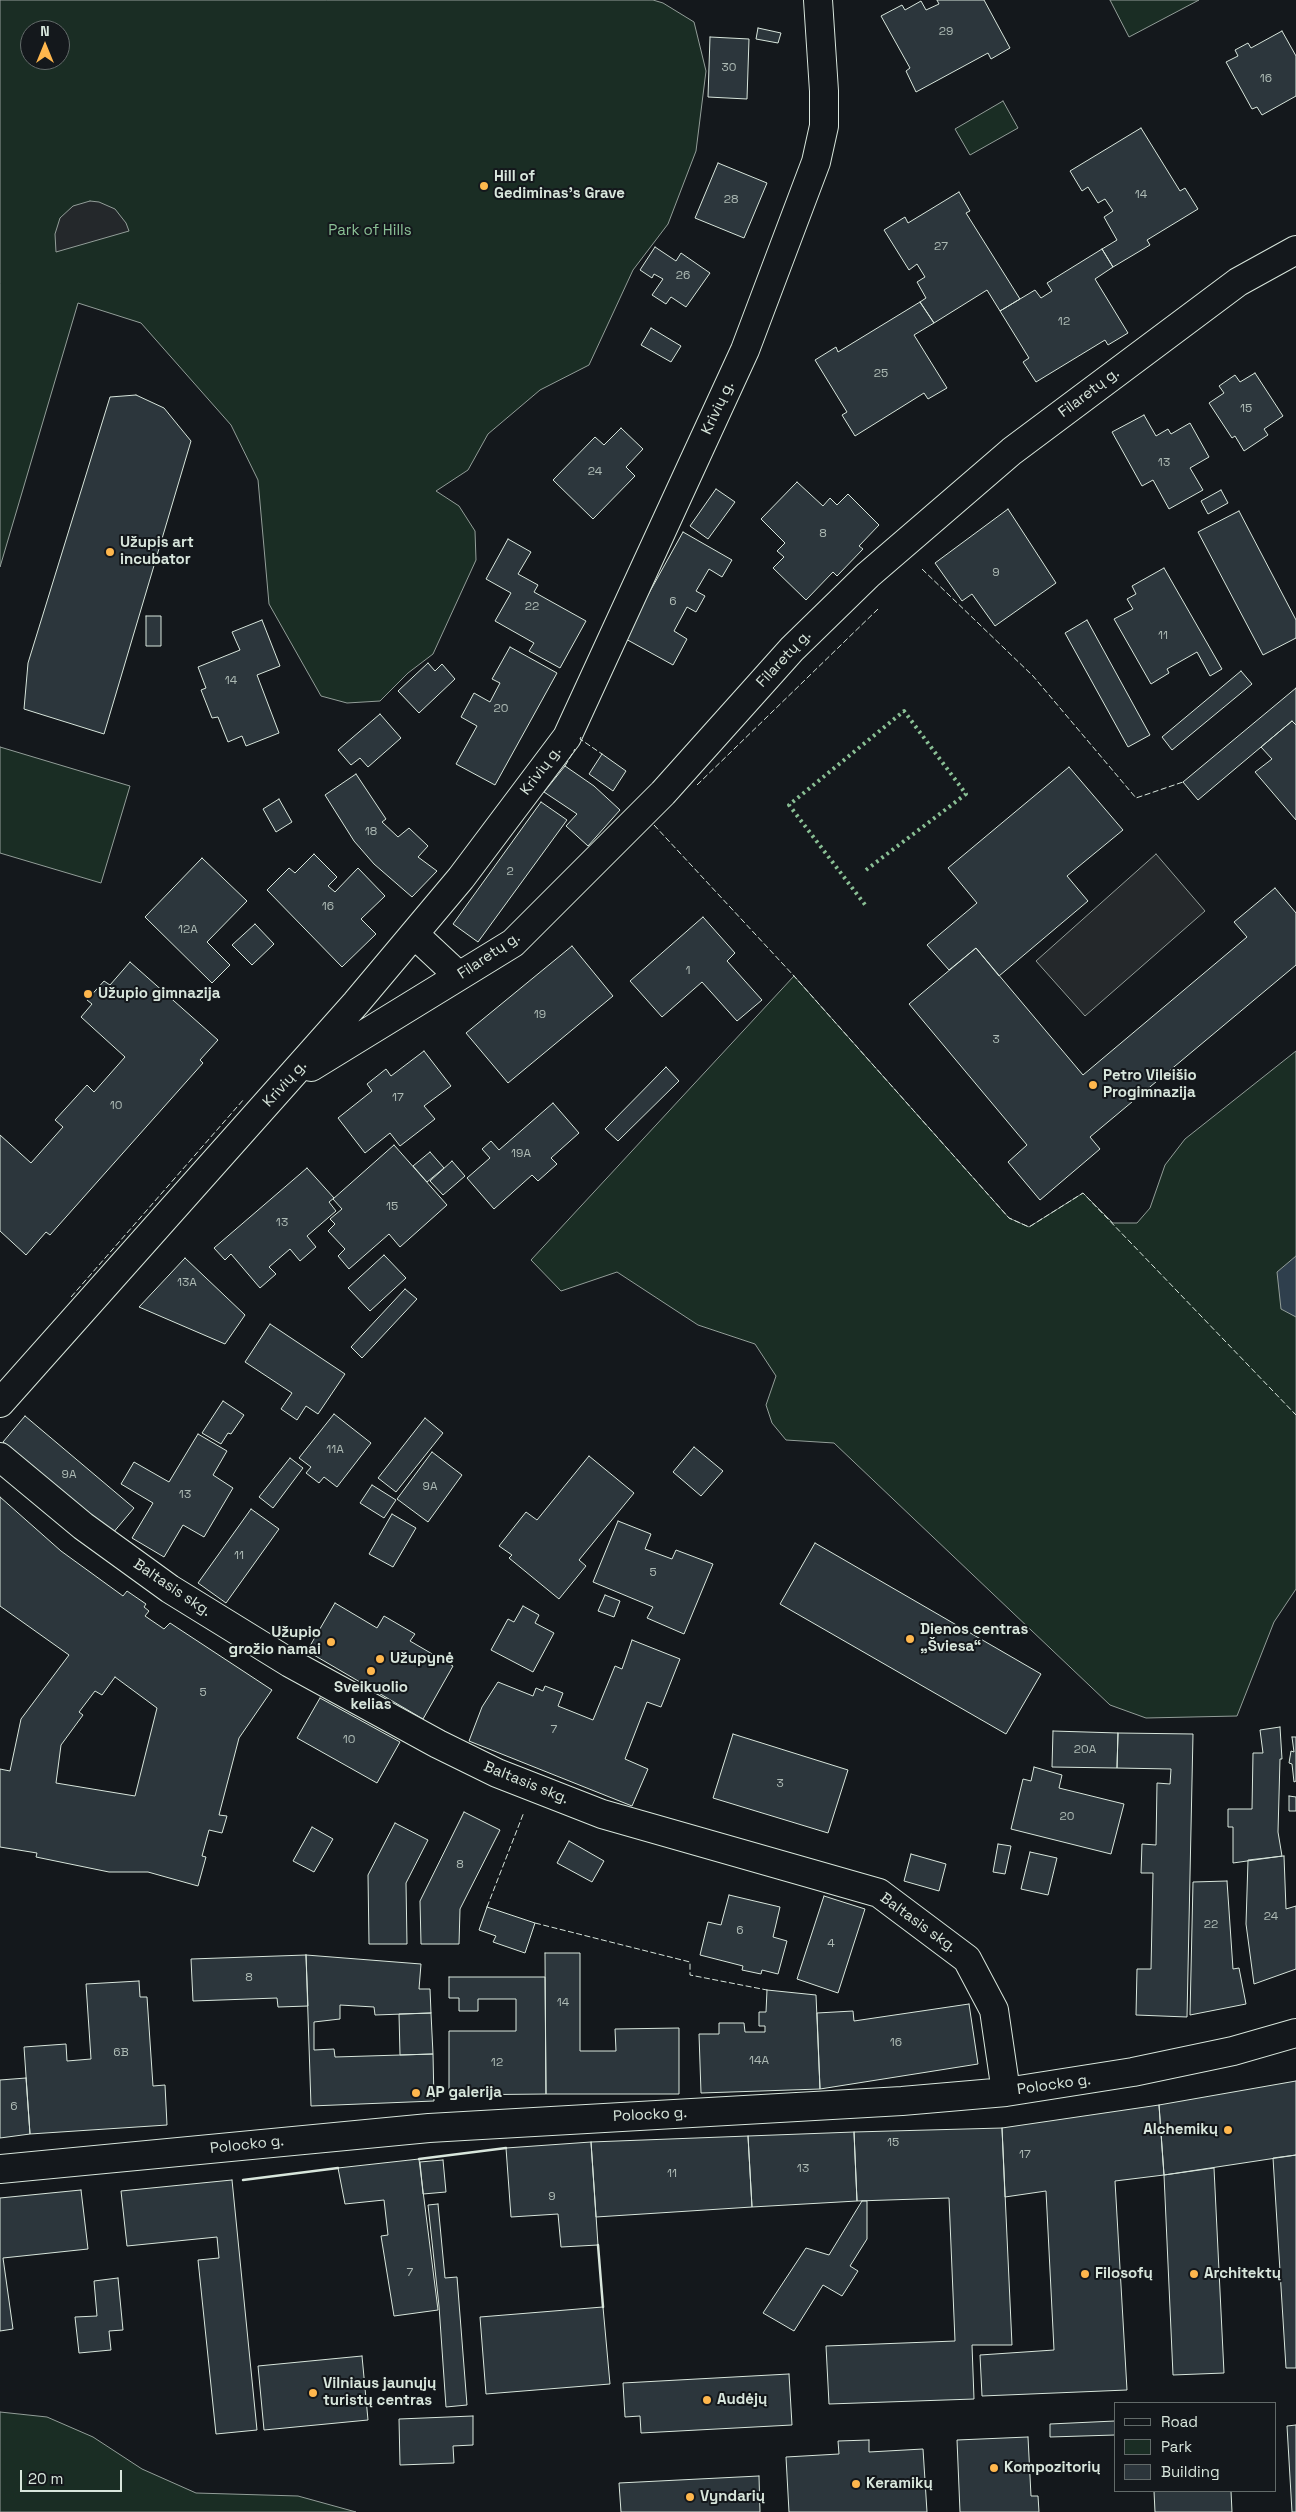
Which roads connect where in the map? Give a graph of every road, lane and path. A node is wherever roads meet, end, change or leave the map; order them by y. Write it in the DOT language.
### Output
graph roads {
  1 [pos="818,0"];
  2 [pos="1296,250"];
  3 [pos="414,934"];
  4 [pos="459,976"];
  5 [pos="288,1081"];
  6 [pos="0,1404"];
  7 [pos="0,1457"];
  8 [pos="1296,2033"];
  9 [pos="1006,2092"];
  10 [pos="0,2170"];
  1 -- 3 [label="street, Krivių g."];
  2 -- 4 [label="street, Filaretų g."];
  3 -- 4 [label="street"];
  3 -- 5 [label="street, Krivių g."];
  4 -- 5 [label="street, Filaretų g."];
  5 -- 6 [label="street, Krivių g."];
  7 -- 9 [label="street, Baltasis skg."];
  8 -- 9 [label="street, Polocko g."];
  9 -- 10 [label="street, Polocko g."];
}
